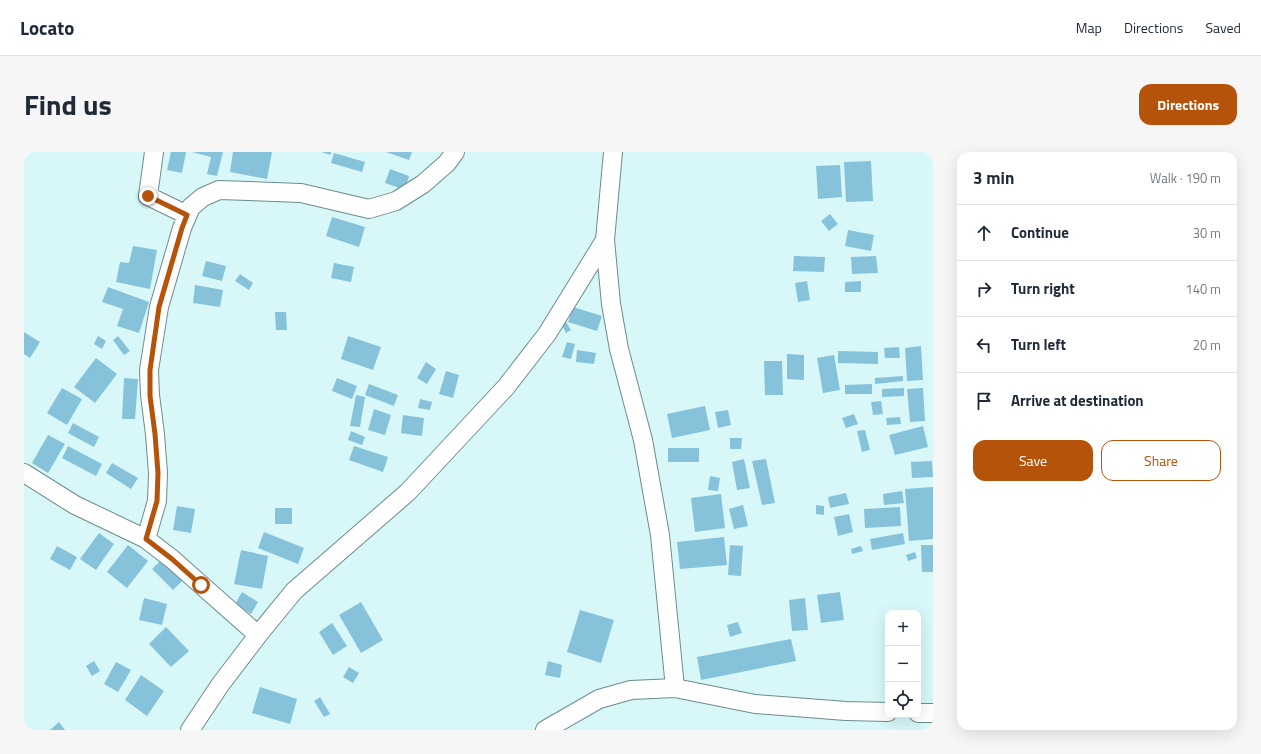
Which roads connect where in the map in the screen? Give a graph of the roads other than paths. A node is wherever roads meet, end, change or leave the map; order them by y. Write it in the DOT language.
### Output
graph roads {
  1 [pos="154,152"];
  2 [pos="455,152"];
  3 [pos="612,152"];
  4 [pos="187,215"];
  5 [pos="604,240"];
  6 [pos="24,473"];
  7 [pos="146,539"];
  8 [pos="258,636"];
  9 [pos="675,688"];
  10 [pos="885,712"];
  11 [pos="921,713"];
  12 [pos="933,713"];
  13 [pos="190,730"];
  14 [pos="545,730"];
  1 -- 4 [label="street"];
  2 -- 4 [label="street"];
  3 -- 5 [label="street"];
  4 -- 7 [label="street"];
  5 -- 8 [label="street"];
  5 -- 9 [label="street"];
  6 -- 7 [label="street"];
  7 -- 8 [label="street"];
  8 -- 13 [label="street"];
  9 -- 10 [label="street"];
  9 -- 14 [label="street"];
  11 -- 12 [label="street"];
}
